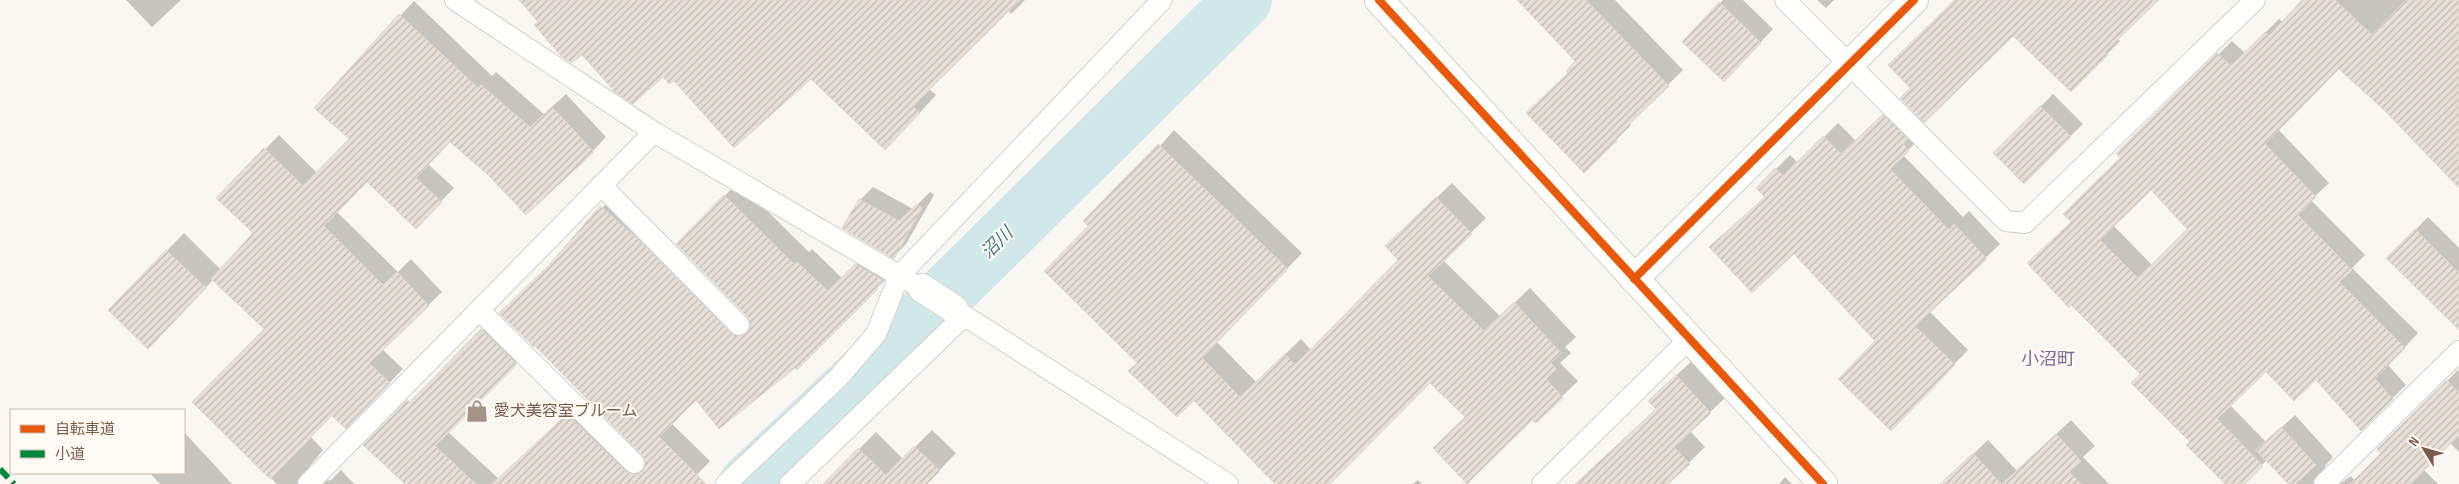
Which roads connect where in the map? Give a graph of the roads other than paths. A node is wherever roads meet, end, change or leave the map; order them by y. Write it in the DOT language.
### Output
graph roads {
  1 [pos="455,0"];
  2 [pos="1162,0"];
  3 [pos="1379,0"];
  4 [pos="1785,0"];
  5 [pos="1914,0"];
  6 [pos="2255,0"];
  7 [pos="1848,65"];
  8 [pos="654,132"];
  9 [pos="601,186"];
  10 [pos="1634,279"];
  11 [pos="910,282"];
  12 [pos="479,310"];
  13 [pos="959,313"];
  14 [pos="739,325"];
  15 [pos="1689,339"];
  16 [pos="2459,351"];
  17 [pos="634,463"];
  18 [pos="308,484"];
  19 [pos="726,484"];
  20 [pos="790,484"];
  21 [pos="1228,484"];
  22 [pos="1542,484"];
  23 [pos="1823,484"];
  24 [pos="2324,484"];
  1 -- 8 [label="lane"];
  2 -- 11 [label="lane"];
  3 -- 10 [label="street"];
  4 -- 7 [label="lane"];
  5 -- 7 [label="street"];
  6 -- 7 [label="lane"];
  7 -- 10 [label="street"];
  8 -- 9 [label="lane"];
  8 -- 11 [label="lane"];
  9 -- 12 [label="lane"];
  9 -- 14 [label="lane"];
  10 -- 15 [label="street"];
  11 -- 13 [label="street"];
  11 -- 19 [label="lane"];
  12 -- 17 [label="lane"];
  12 -- 18 [label="lane"];
  13 -- 20 [label="lane"];
  13 -- 21 [label="lane"];
  15 -- 22 [label="lane"];
  15 -- 23 [label="street"];
  16 -- 24 [label="lane"];
}
